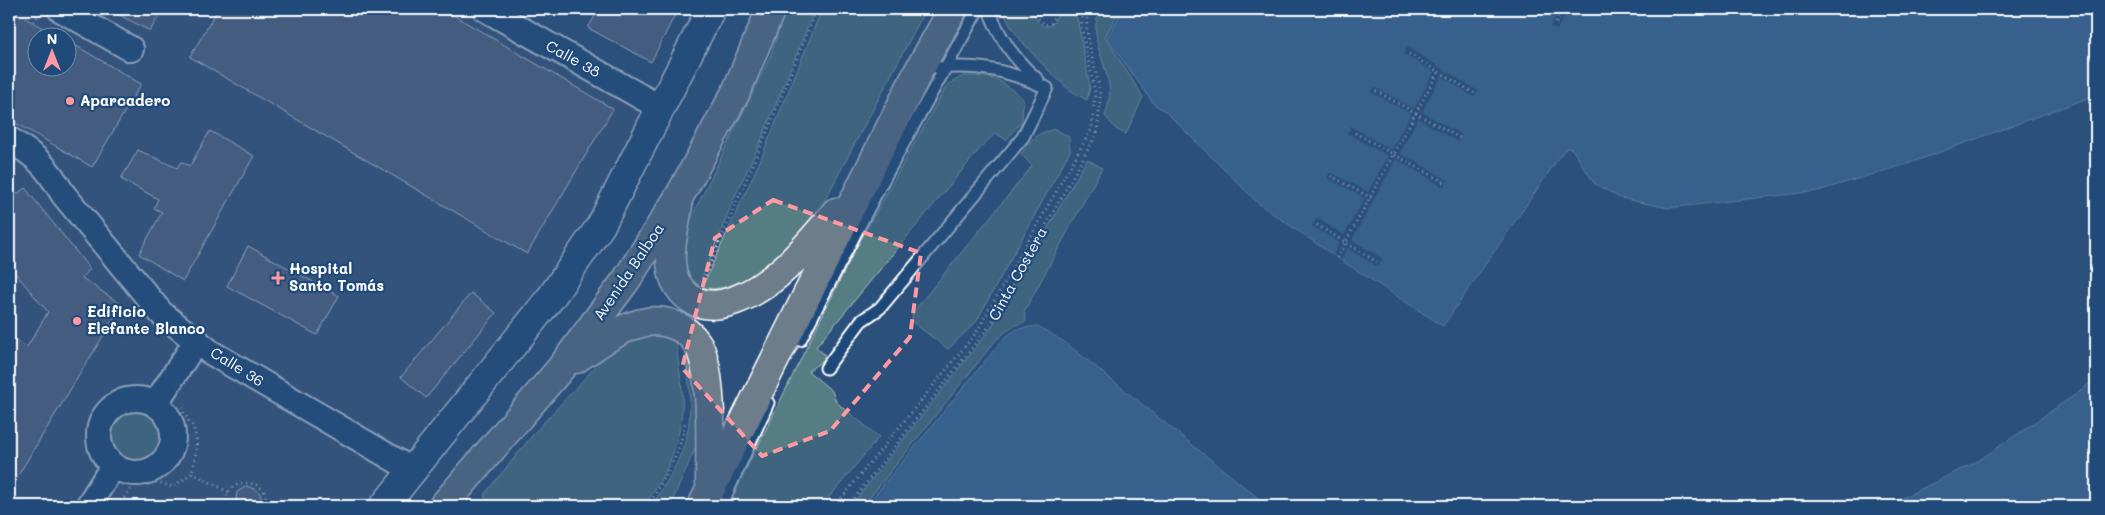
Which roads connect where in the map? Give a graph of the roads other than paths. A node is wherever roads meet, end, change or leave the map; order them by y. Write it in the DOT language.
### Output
graph roads {
  1 [pos="60,9"];
  2 [pos="485,9"];
  3 [pos="711,9"];
  4 [pos="771,9"];
  5 [pos="953,9"];
  6 [pos="978,9"];
  7 [pos="989,9"];
  8 [pos="131,49"];
  9 [pos="932,69"];
  10 [pos="1047,88"];
  11 [pos="661,108"];
  12 [pos="9,139"];
  13 [pos="865,177"];
  14 [pos="680,195"];
  15 [pos="197,340"];
  16 [pos="793,353"];
  17 [pos="561,368"];
  18 [pos="826,368"];
  19 [pos="771,396"];
  20 [pos="155,404"];
  21 [pos="113,466"];
  22 [pos="414,471"];
  23 [pos="711,501"];
  24 [pos="88,506"];
  25 [pos="384,506"];
  26 [pos="443,506"];
  1 -- 8 [label="street"];
  2 -- 11 [label="street, Calle 38"];
  3 -- 11 [label="main road"];
  4 -- 14 [label="highway, Avenida Balboa"];
  5 -- 9 [label="highway"];
  6 -- 9 [label="lane"];
  7 -- 10 [label="lane"];
  9 -- 10 [label="lane"];
  9 -- 13 [label="highway"];
  9 -- 16 [label="lane"];
  10 -- 18 [label="lane"];
  11 -- 22 [label="main road"];
  12 -- 15 [label="street, Calle 36"];
  13 -- 14 [label="highway"];
  13 -- 23 [label="highway"];
  14 -- 17 [label="highway, Avenida Balboa"];
  15 -- 20 [label="street"];
  15 -- 22 [label="street, Calle 36"];
  17 -- 23 [label="highway"];
  17 -- 26 [label="highway, Avenida Balboa"];
  19 -- 23 [label="lane"];
  20 -- 21 [label="street"];
  20 -- 21 [label="street"];
  21 -- 24 [label="street"];
  22 -- 25 [label="main road"];
}
